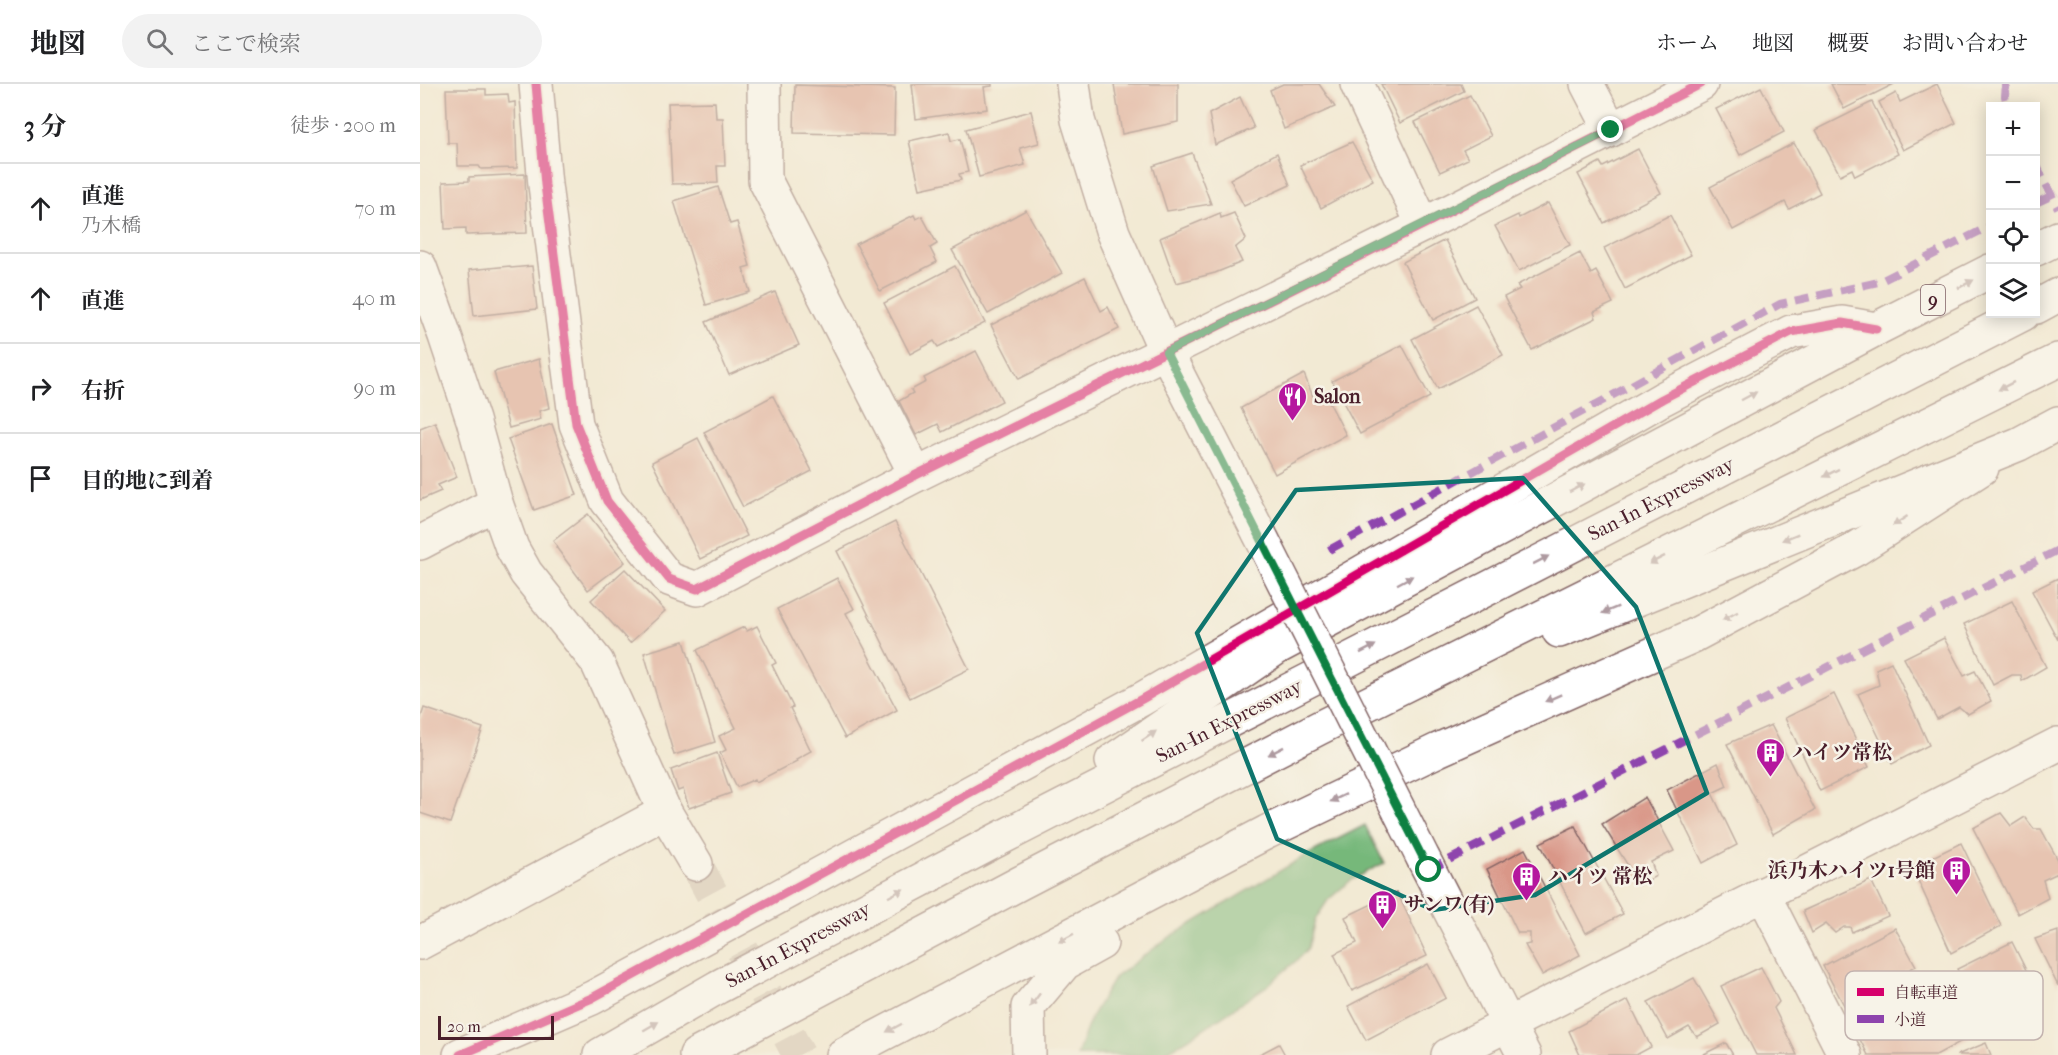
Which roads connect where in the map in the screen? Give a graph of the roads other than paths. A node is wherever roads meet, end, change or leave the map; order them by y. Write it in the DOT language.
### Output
graph roads {
  1 [pos="536,84"];
  2 [pos="764,84"];
  3 [pos="1073,84"];
  4 [pos="1357,84"];
  5 [pos="1587,84"];
  6 [pos="1701,84"];
  7 [pos="1611,130"];
  8 [pos="1423,225"];
  9 [pos="2058,238"];
  10 [pos="2040,247"];
  11 [pos="420,267"];
  12 [pos="1986,274"];
  13 [pos="2058,295"];
  14 [pos="2040,305"];
  15 [pos="2015,318"];
  16 [pos="1876,328"];
  17 [pos="1166,352"];
  18 [pos="2058,360"];
  19 [pos="2058,423"];
  20 [pos="2019,444"];
  21 [pos="916,475"];
  22 [pos="496,503"];
  23 [pos="420,543"];
  24 [pos="1319,728"];
  25 [pos="2058,744"];
  26 [pos="665,812"];
  27 [pos="1267,832"];
  28 [pos="997,840"];
  29 [pos="696,864"];
  30 [pos="1763,894"];
  31 [pos="420,943"];
  32 [pos="1508,1024"];
  33 [pos="460,1055"];
  34 [pos="600,1055"];
  35 [pos="696,1055"];
  36 [pos="843,1055"];
  37 [pos="1029,1055"];
  38 [pos="1448,1055"];
  39 [pos="1524,1055"];
  40 [pos="1845,1055"];
  1 -- 21 [label="main road"];
  2 -- 21 [label="main road"];
  3 -- 17 [label="main road"];
  4 -- 8 [label="main road"];
  5 -- 7 [label="main road"];
  6 -- 7 [label="main road"];
  7 -- 8 [label="main road"];
  8 -- 17 [label="main road"];
  9 -- 10 [label="main road"];
  11 -- 22 [label="main road"];
  16 -- 12 [label="main road, 9, one-way"];
  13 -- 14 [label="main road"];
  28 -- 15 [label="main road, San-In Expressway, one-way"];
  28 -- 16 [label="main road, one-way"];
  16 -- 33 [label="main road"];
  17 -- 21 [label="main road"];
  17 -- 32 [label="main road, bridge"];
  18 -- 24 [label="main road, one-way"];
  19 -- 20 [label="main road"];
  20 -- 24 [label="main road, one-way"];
  20 -- 27 [label="main road, one-way"];
  22 -- 23 [label="main road"];
  22 -- 26 [label="main road"];
  24 -- 35 [label="main road, one-way"];
  25 -- 30 [label="main road"];
  26 -- 29 [label="main road"];
  26 -- 31 [label="main road"];
  27 -- 36 [label="main road, one-way"];
  27 -- 37 [label="main road, one-way"];
  34 -- 28 [label="main road, San-In Expressway, one-way"];
  30 -- 32 [label="main road"];
  30 -- 40 [label="main road"];
  32 -- 38 [label="main road"];
  32 -- 39 [label="main road"];
}
